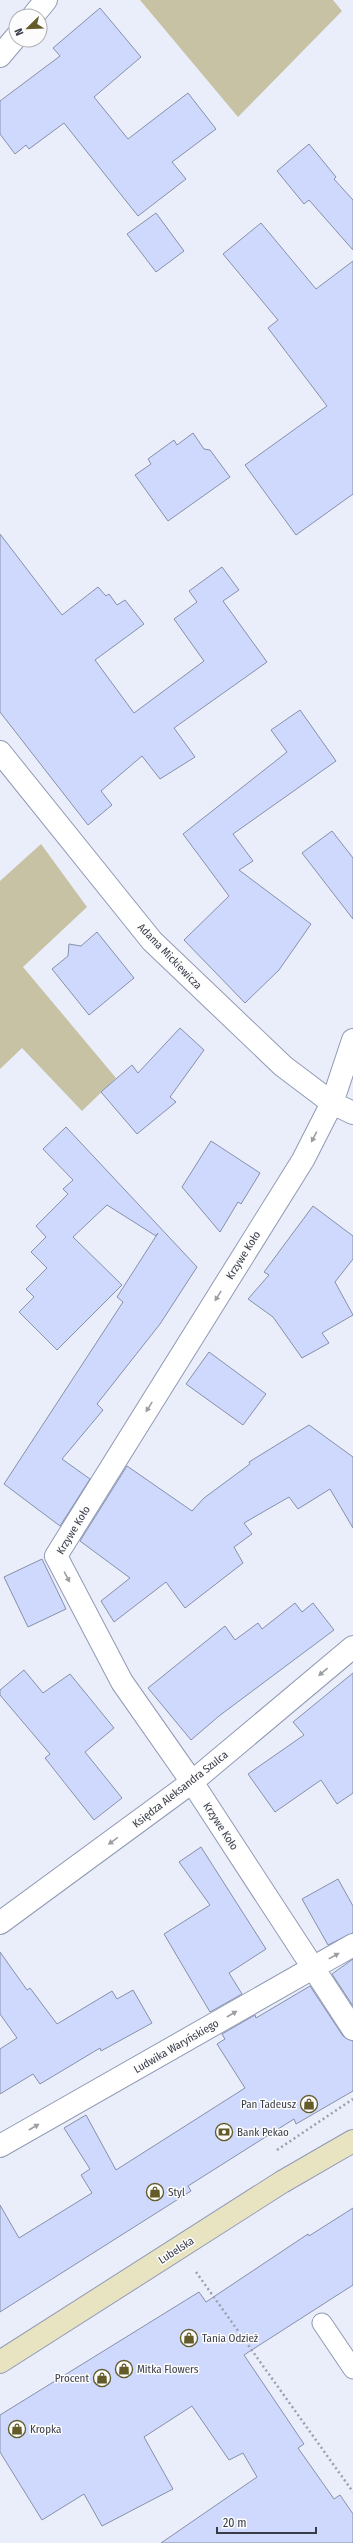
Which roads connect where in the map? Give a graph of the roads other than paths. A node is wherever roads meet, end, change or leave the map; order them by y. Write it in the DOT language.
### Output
graph roads {
  1 [pos="46,0"];
  2 [pos="40,8"];
  3 [pos="8,46"];
  4 [pos="0,56"];
  5 [pos="0,752"];
  6 [pos="353,1040"];
  7 [pos="332,1103"];
  8 [pos="353,1113"];
  9 [pos="353,1647"];
  10 [pos="192,1782"];
  11 [pos="0,1923"];
  12 [pos="353,1945"];
  13 [pos="314,1967"];
  14 [pos="353,2029"];
  15 [pos="353,2141"];
  16 [pos="0,2146"];
  17 [pos="322,2322"];
  18 [pos="0,2362"];
  19 [pos="353,2370"];
  1 -- 2 [label="street"];
  3 -- 4 [label="street"];
  5 -- 7 [label="street, Adama Mickiewicza"];
  6 -- 7 [label="street, Krzywe Koło"];
  7 -- 8 [label="street, Adama Mickiewicza"];
  7 -- 10 [label="street, Krzywe Koło, one-way"];
  9 -- 10 [label="street, Księdza Aleksandra Szulca, one-way"];
  10 -- 11 [label="street, Księdza Aleksandra Szulca, one-way"];
  10 -- 13 [label="street, Krzywe Koło"];
  13 -- 12 [label="street, Ludwika Waryńskiego, one-way"];
  13 -- 14 [label="street, Krzywe Koło"];
  16 -- 13 [label="street, Ludwika Waryńskiego, one-way"];
  15 -- 18 [label="main road, Lubelska"];
  17 -- 19 [label="lane"];
}
